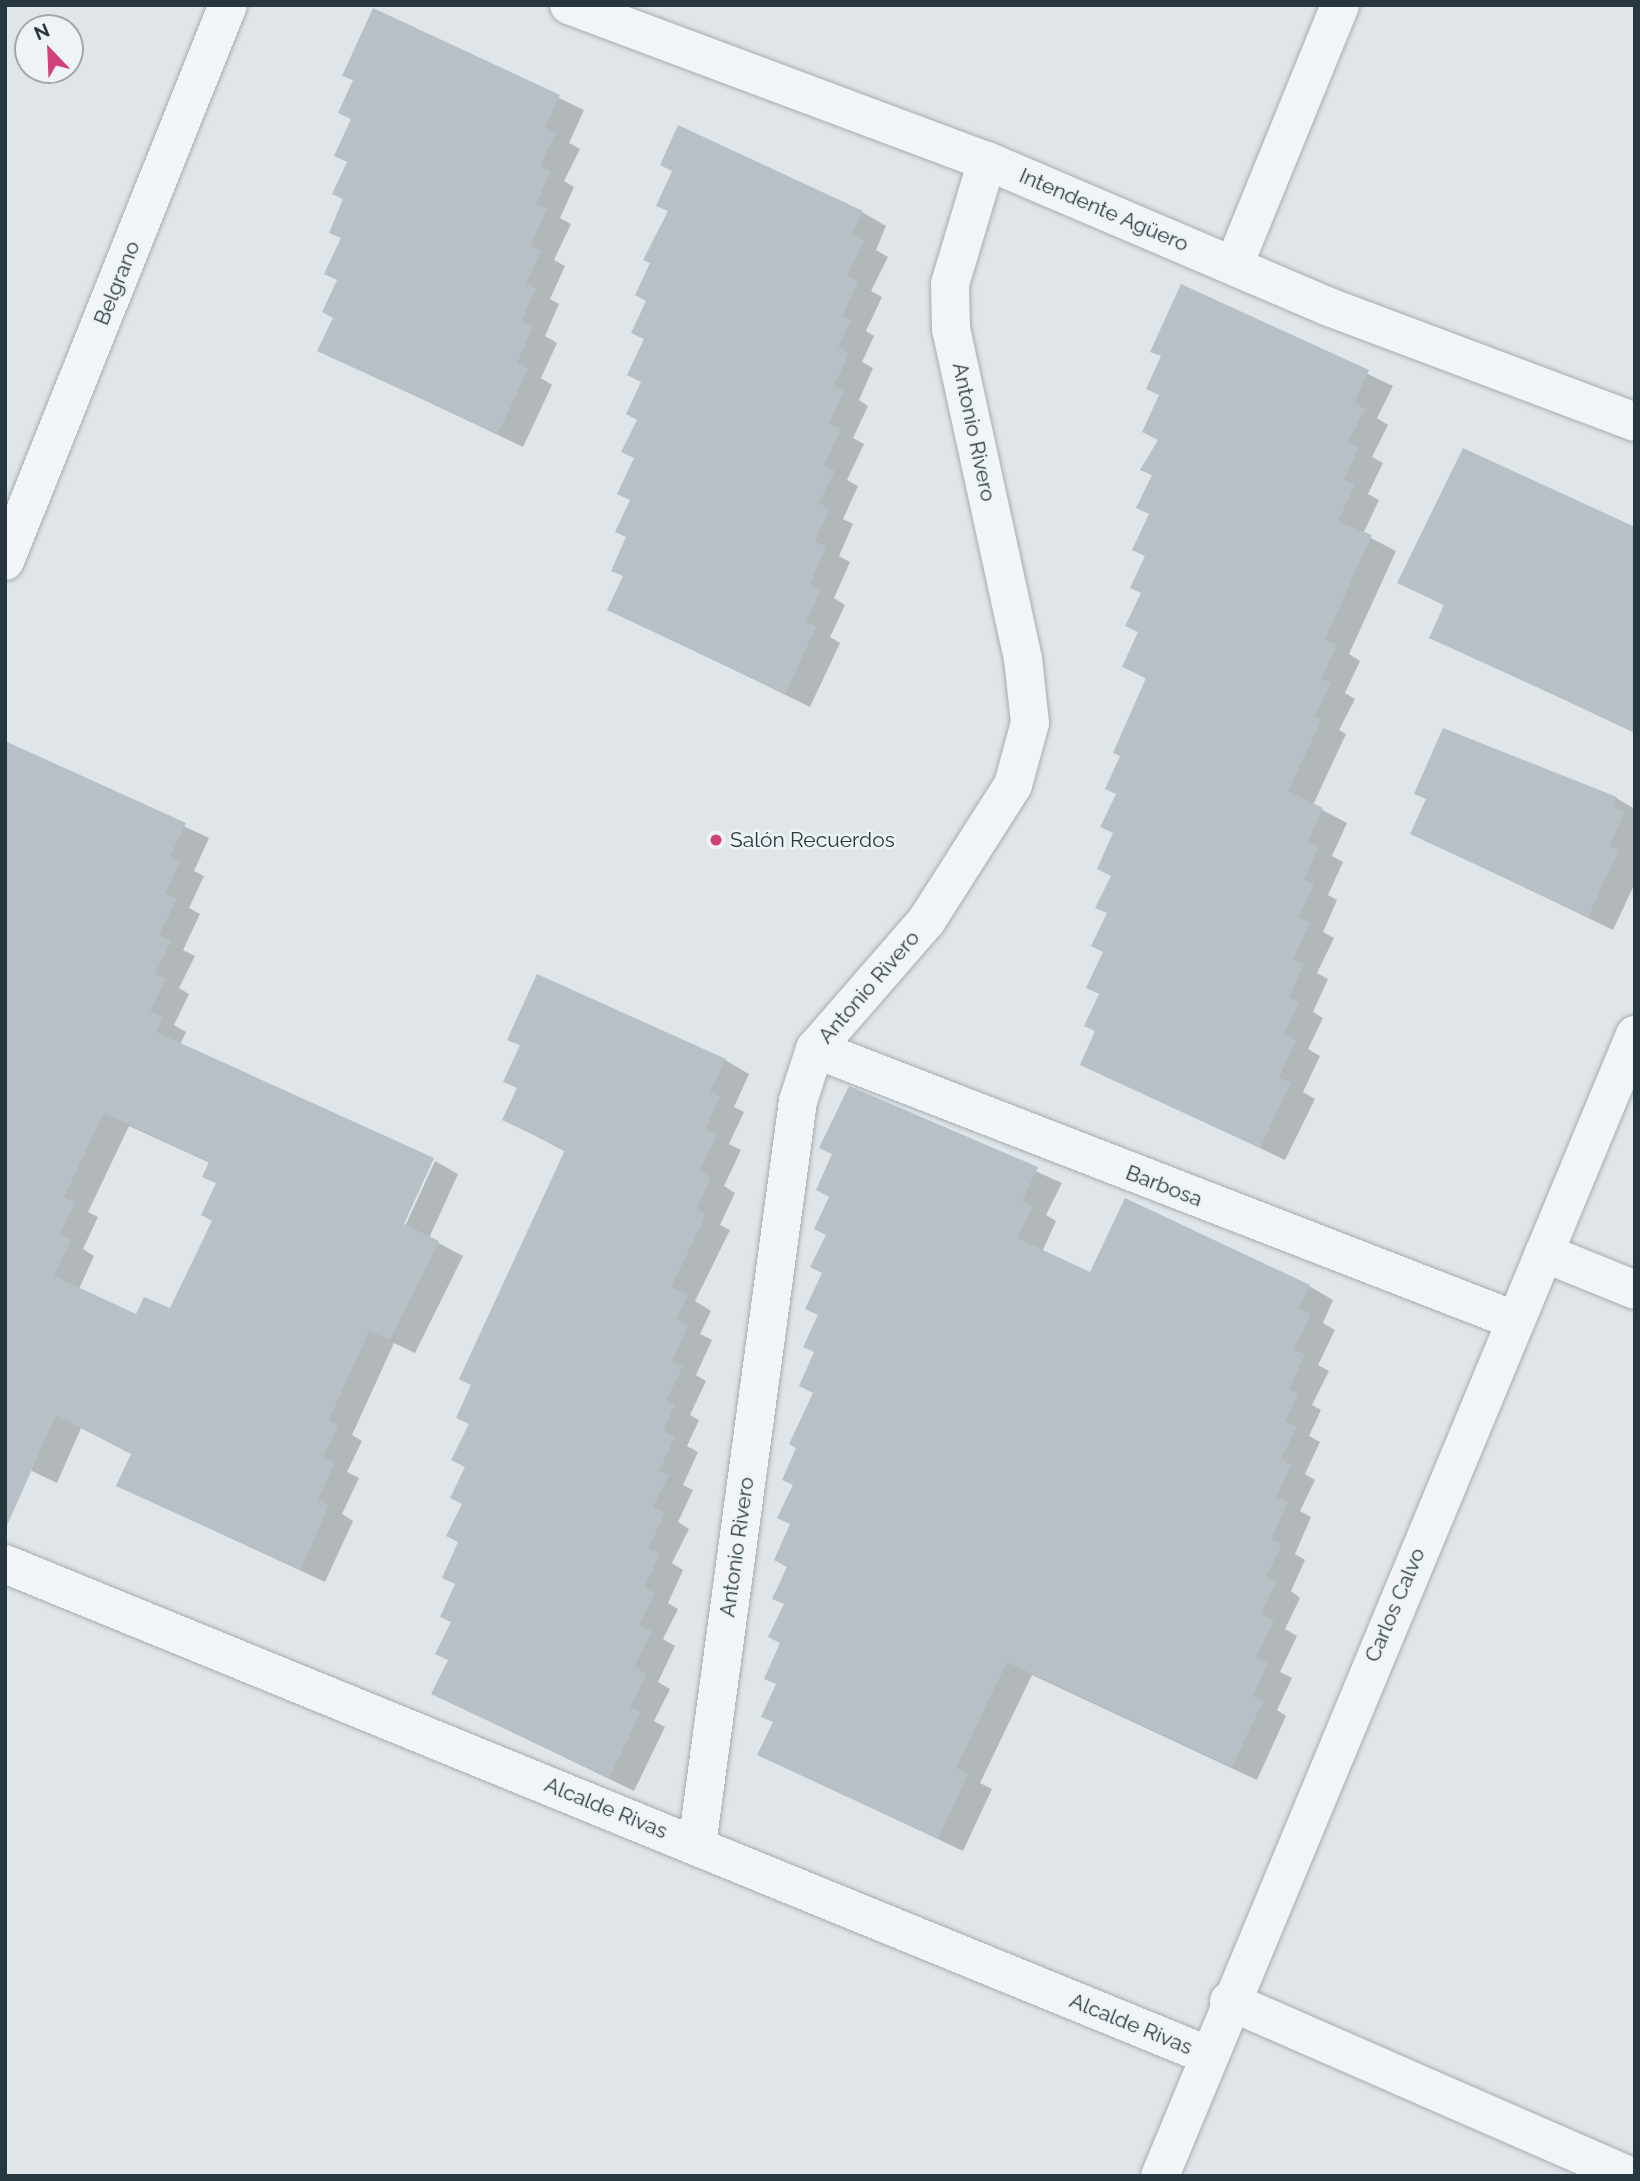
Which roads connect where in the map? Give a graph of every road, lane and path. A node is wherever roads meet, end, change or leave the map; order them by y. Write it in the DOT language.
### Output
graph roads {
  1 [pos="228,5"];
  2 [pos="569,5"];
  3 [pos="1340,5"];
  4 [pos="987,161"];
  5 [pos="1234,265"];
  6 [pos="1635,422"];
  7 [pos="5,561"];
  8 [pos="1635,1035"];
  9 [pos="815,1049"];
  10 [pos="1544,1253"];
  11 [pos="1635,1290"];
  12 [pos="1514,1320"];
  13 [pos="5,1564"];
  14 [pos="697,1845"];
  15 [pos="1229,2001"];
  16 [pos="1207,2055"];
  17 [pos="1160,2176"];
  18 [pos="1630,2176"];
  1 -- 7 [label="street, Belgrano"];
  2 -- 4 [label="street, Intendente Agüero"];
  3 -- 5 [label="street"];
  4 -- 5 [label="street, Intendente Agüero"];
  4 -- 9 [label="street, Antonio Rivero"];
  5 -- 6 [label="street, Intendente Agüero"];
  8 -- 10 [label="street, Carlos Calvo"];
  9 -- 12 [label="street, Barbosa"];
  9 -- 14 [label="street, Antonio Rivero"];
  10 -- 11 [label="street"];
  10 -- 12 [label="street, Carlos Calvo"];
  12 -- 15 [label="street, Carlos Calvo"];
  13 -- 14 [label="street, Alcalde Rivas"];
  14 -- 16 [label="street, Alcalde Rivas"];
  15 -- 16 [label="street, Carlos Calvo"];
  15 -- 18 [label="street"];
  16 -- 17 [label="street, Carlos Calvo"];
}
